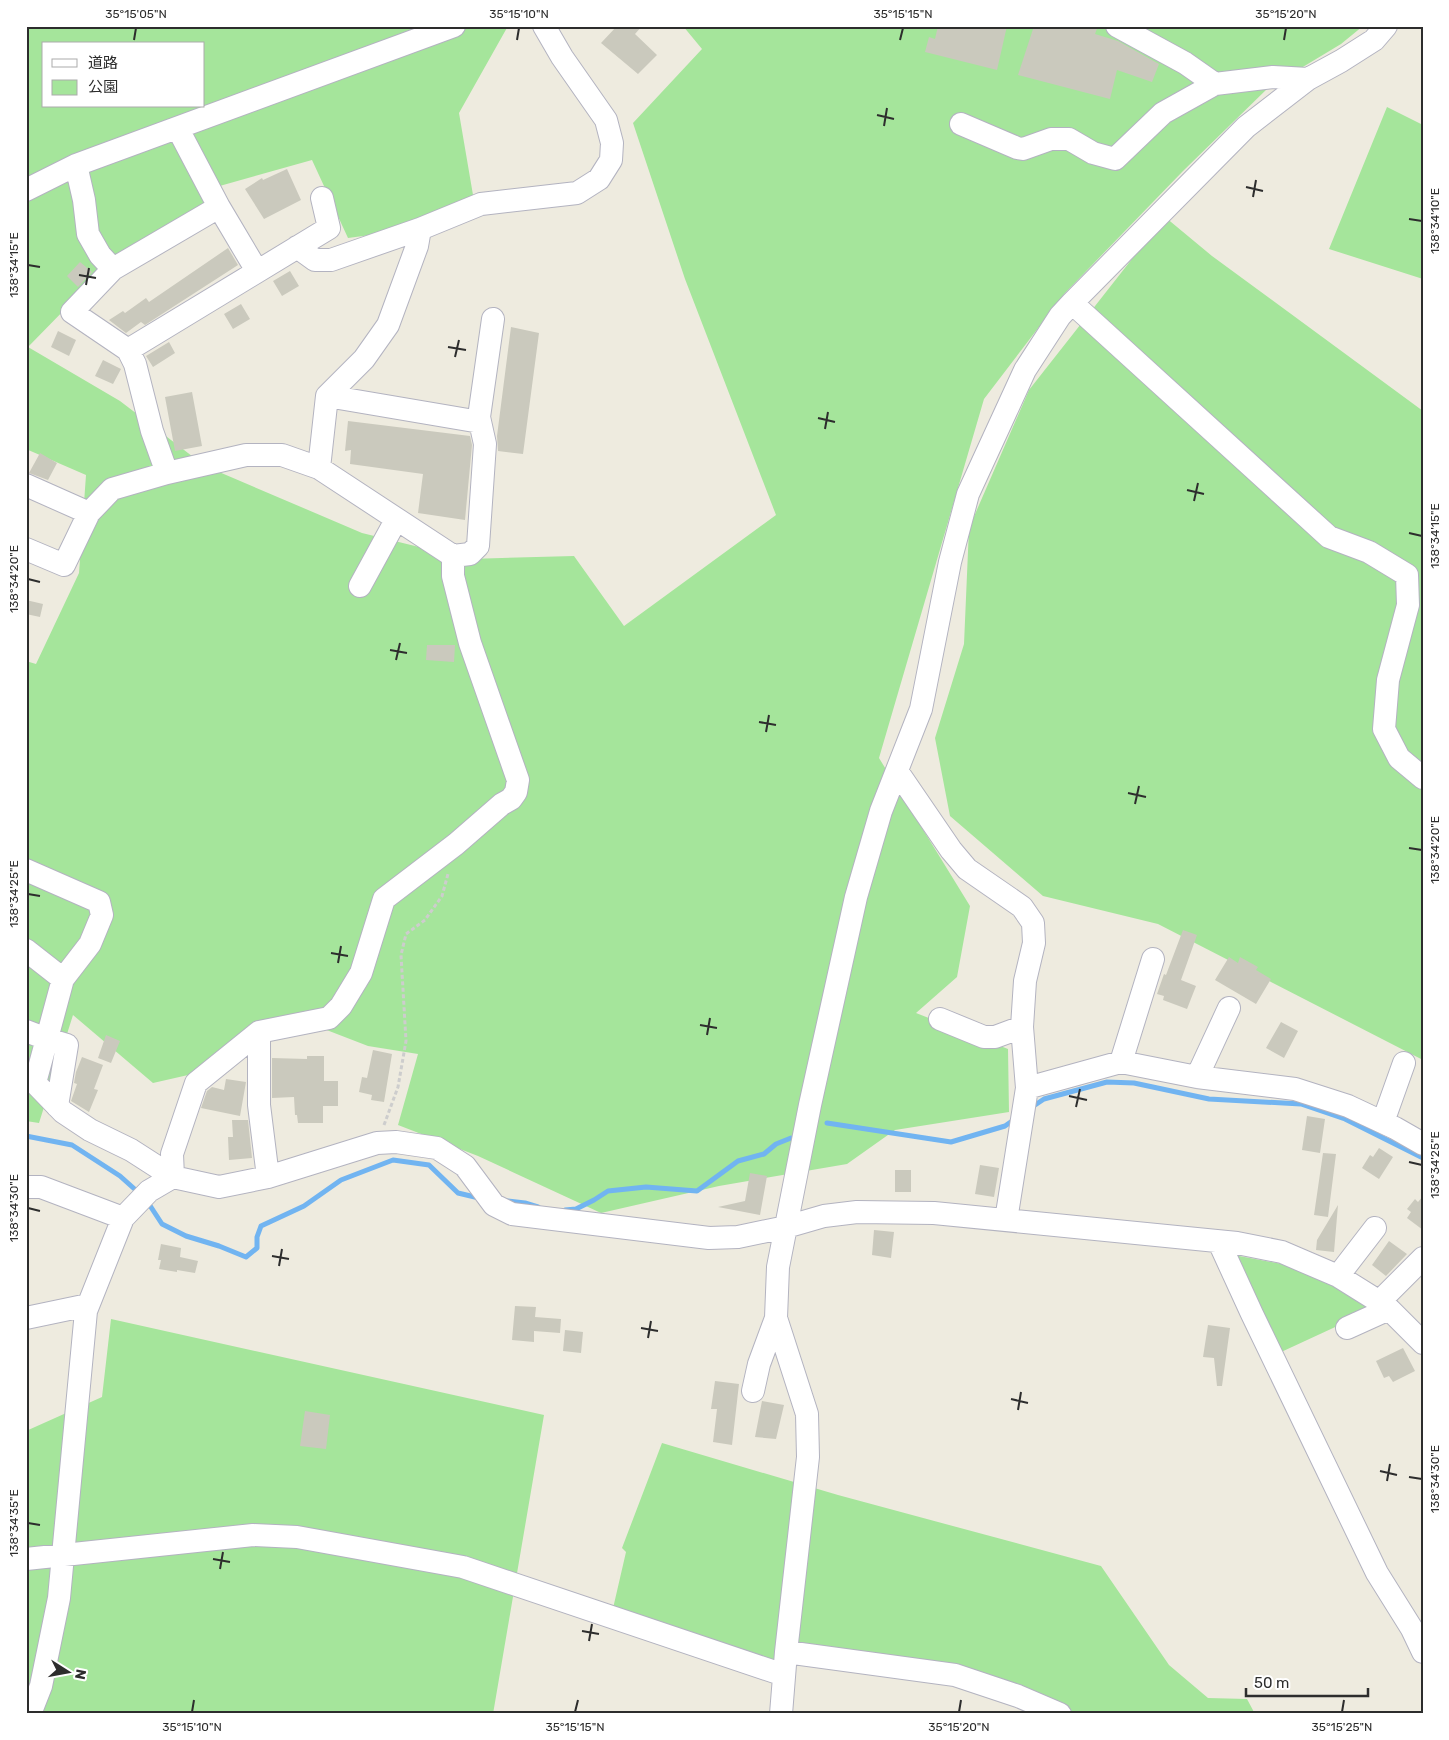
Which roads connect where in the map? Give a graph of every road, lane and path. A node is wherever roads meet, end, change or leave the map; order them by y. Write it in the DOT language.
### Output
graph roads {
  1 [pos="454,26"];
  2 [pos="544,26"];
  3 [pos="1117,26"];
  4 [pos="1386,26"];
  5 [pos="1308,79"];
  6 [pos="1214,84"];
  7 [pos="961,124"];
  8 [pos="178,129"];
  9 [pos="76,166"];
  10 [pos="26,190"];
  11 [pos="322,198"];
  12 [pos="219,207"];
  13 [pos="420,230"];
  14 [pos="297,247"];
  15 [pos="113,269"];
  16 [pos="257,271"];
  17 [pos="1072,303"];
  18 [pos="493,318"];
  19 [pos="128,350"];
  20 [pos="327,396"];
  21 [pos="480,422"];
  22 [pos="319,468"];
  23 [pos="167,473"];
  24 [pos="26,485"];
  25 [pos="89,513"];
  26 [pos="396,520"];
  27 [pos="26,549"];
  28 [pos="453,556"];
  29 [pos="360,586"];
  30 [pos="898,771"];
  31 [pos="1423,778"];
  32 [pos="456,844"];
  33 [pos="26,870"];
  34 [pos="26,950"];
  35 [pos="1153,959"];
  36 [pos="63,979"];
  37 [pos="1229,1008"];
  38 [pos="940,1019"];
  39 [pos="1022,1027"];
  40 [pos="260,1032"];
  41 [pos="35,1045"];
  42 [pos="1121,1062"];
  43 [pos="1404,1063"];
  44 [pos="1198,1077"];
  45 [pos="31,1085"];
  46 [pos="1027,1088"];
  47 [pos="57,1106"];
  48 [pos="1383,1122"];
  49 [pos="377,1143"];
  50 [pos="1423,1144"];
  51 [pos="172,1177"];
  52 [pos="268,1177"];
  53 [pos="26,1187"];
  54 [pos="123,1218"];
  55 [pos="1006,1220"];
  56 [pos="786,1227"];
  57 [pos="1375,1228"];
  58 [pos="1220,1242"];
  59 [pos="1423,1258"];
  60 [pos="1338,1276"];
  61 [pos="88,1305"];
  62 [pos="1384,1306"];
  63 [pos="26,1318"];
  64 [pos="776,1318"];
  65 [pos="1346,1328"];
  66 [pos="1423,1344"];
  67 [pos="753,1391"];
  68 [pos="62,1555"];
  69 [pos="26,1559"];
  70 [pos="786,1652"];
  71 [pos="1423,1652"];
  72 [pos="784,1675"];
  73 [pos="30,1714"];
  74 [pos="781,1714"];
  75 [pos="1060,1714"];
  1 -- 8 [label="street"];
  2 -- 13 [label="street"];
  3 -- 6 [label="street"];
  4 -- 5 [label="street"];
  5 -- 6 [label="street"];
  5 -- 17 [label="street"];
  6 -- 7 [label="street"];
  8 -- 9 [label="street"];
  8 -- 12 [label="street"];
  9 -- 10 [label="street"];
  9 -- 15 [label="street"];
  11 -- 14 [label="street"];
  12 -- 15 [label="street"];
  12 -- 16 [label="street"];
  13 -- 14 [label="street"];
  13 -- 20 [label="street"];
  14 -- 16 [label="street"];
  15 -- 19 [label="street"];
  16 -- 19 [label="street"];
  17 -- 30 [label="street"];
  17 -- 31 [label="street"];
  18 -- 21 [label="street"];
  19 -- 23 [label="street"];
  20 -- 21 [label="street"];
  20 -- 22 [label="street"];
  21 -- 28 [label="street"];
  22 -- 23 [label="street"];
  22 -- 26 [label="street"];
  23 -- 25 [label="street"];
  24 -- 25 [label="street"];
  25 -- 27 [label="street"];
  26 -- 28 [label="street"];
  26 -- 29 [label="street"];
  28 -- 32 [label="street"];
  30 -- 39 [label="street"];
  30 -- 56 [label="street"];
  32 -- 40 [label="street"];
  32 -- 49 [label="path"];
  33 -- 36 [label="street"];
  34 -- 36 [label="street"];
  35 -- 42 [label="street"];
  36 -- 41 [label="street"];
  37 -- 44 [label="street"];
  38 -- 39 [label="street"];
  39 -- 46 [label="street"];
  40 -- 51 [label="street"];
  40 -- 52 [label="street"];
  41 -- 45 [label="street"];
  41 -- 47 [label="street"];
  42 -- 44 [label="street"];
  42 -- 46 [label="street"];
  43 -- 48 [label="street"];
  44 -- 48 [label="street"];
  45 -- 47 [label="street"];
  46 -- 55 [label="street"];
  47 -- 51 [label="street"];
  48 -- 50 [label="street"];
  49 -- 52 [label="street"];
  49 -- 56 [label="street"];
  51 -- 52 [label="street"];
  51 -- 54 [label="street"];
  53 -- 54 [label="street"];
  54 -- 61 [label="street"];
  55 -- 56 [label="street"];
  55 -- 58 [label="street"];
  56 -- 64 [label="street"];
  57 -- 60 [label="street"];
  58 -- 60 [label="street"];
  58 -- 71 [label="street"];
  59 -- 62 [label="street"];
  60 -- 62 [label="street"];
  61 -- 63 [label="street"];
  61 -- 68 [label="street"];
  62 -- 65 [label="street"];
  62 -- 66 [label="street"];
  64 -- 67 [label="street"];
  64 -- 70 [label="street"];
  68 -- 69 [label="street"];
  68 -- 72 [label="street"];
  68 -- 73 [label="street"];
  70 -- 72 [label="street"];
  70 -- 75 [label="street"];
  72 -- 74 [label="street"];
}
